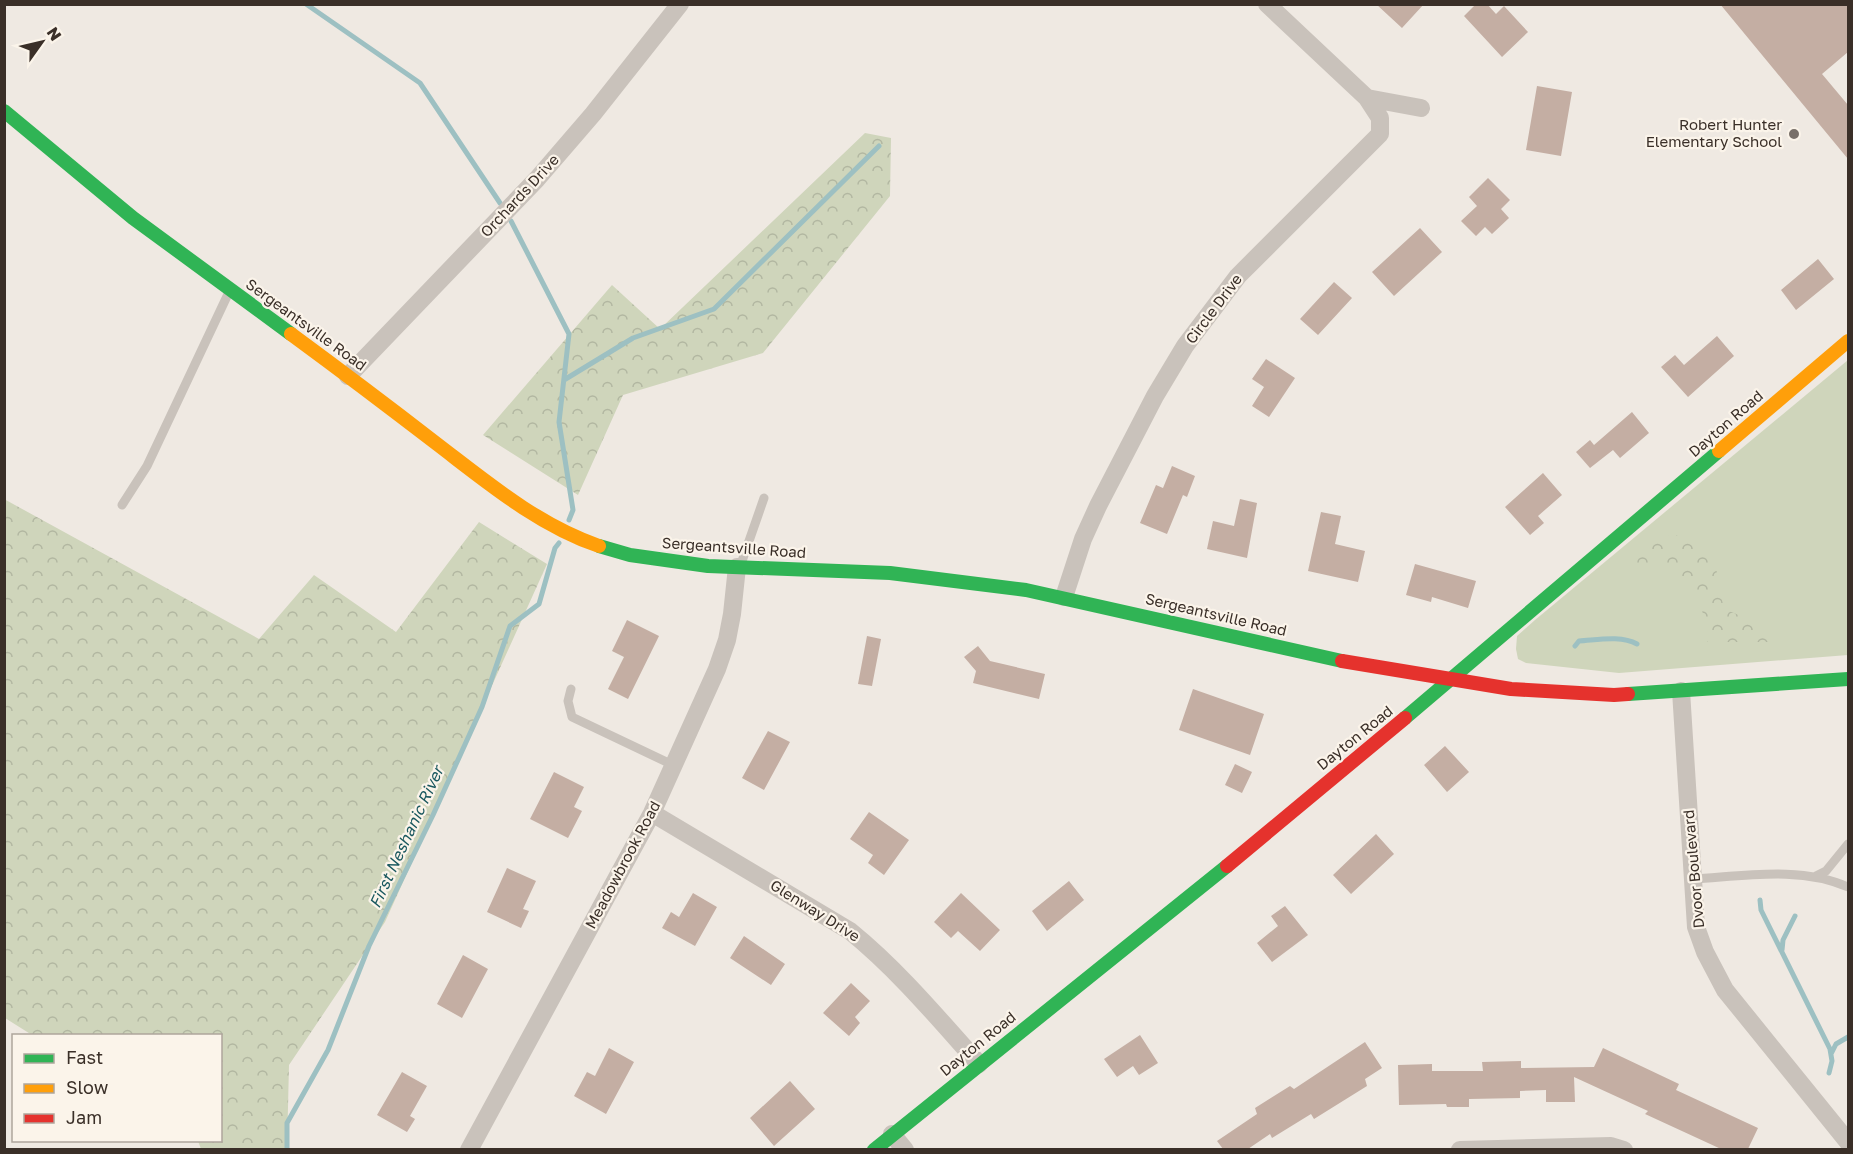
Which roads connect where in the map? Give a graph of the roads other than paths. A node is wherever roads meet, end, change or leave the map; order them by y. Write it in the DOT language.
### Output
graph roads {
  1 [pos="680,4"];
  2 [pos="1267,4"];
  3 [pos="1367,98"];
  4 [pos="1421,108"];
  5 [pos="4,111"];
  6 [pos="230,290"];
  7 [pos="1848,340"];
  8 [pos="348,376"];
  9 [pos="764,498"];
  10 [pos="122,506"];
  11 [pos="739,567"];
  12 [pos="1064,597"];
  13 [pos="1848,679"];
  14 [pos="1451,680"];
  15 [pos="571,689"];
  16 [pos="1681,691"];
  17 [pos="674,765"];
  18 [pos="652,813"];
  19 [pos="1848,844"];
  20 [pos="1816,876"];
  21 [pos="1693,879"];
  22 [pos="1848,888"];
  23 [pos="979,1064"];
  24 [pos="892,1134"];
  25 [pos="1848,1142"];
  26 [pos="469,1149"];
  27 [pos="874,1149"];
  28 [pos="905,1149"];
  29 [pos="1460,1149"];
  30 [pos="1624,1149"];
  1 -- 8 [label="street, Orchards Drive"];
  2 -- 3 [label="street, Circle Drive"];
  3 -- 4 [label="street"];
  3 -- 12 [label="street, Circle Drive"];
  5 -- 6 [label="main road, Sergeantsville Road"];
  6 -- 8 [label="main road, Sergeantsville Road"];
  6 -- 10 [label="lane"];
  7 -- 14 [label="main road, Dayton Road"];
  8 -- 11 [label="main road, Sergeantsville Road"];
  9 -- 11 [label="lane"];
  11 -- 12 [label="main road, Sergeantsville Road"];
  11 -- 17 [label="street, Meadowbrook Road"];
  12 -- 14 [label="main road, Sergeantsville Road"];
  13 -- 16 [label="main road, Sergeantsville Road"];
  14 -- 16 [label="main road, Sergeantsville Road"];
  14 -- 23 [label="main road, Dayton Road"];
  15 -- 17 [label="lane"];
  16 -- 21 [label="street, Dvoor Boulevard"];
  17 -- 18 [label="street, Meadowbrook Road"];
  18 -- 23 [label="street, Glenway Drive"];
  18 -- 26 [label="street, Meadowbrook Road"];
  19 -- 20 [label="lane"];
  20 -- 21 [label="lane"];
  20 -- 22 [label="lane"];
  21 -- 25 [label="street, Dvoor Boulevard"];
  23 -- 24 [label="main road, Dayton Road"];
  24 -- 27 [label="main road, Dayton Road"];
  24 -- 28 [label="street"];
  29 -- 30 [label="street"];
}
